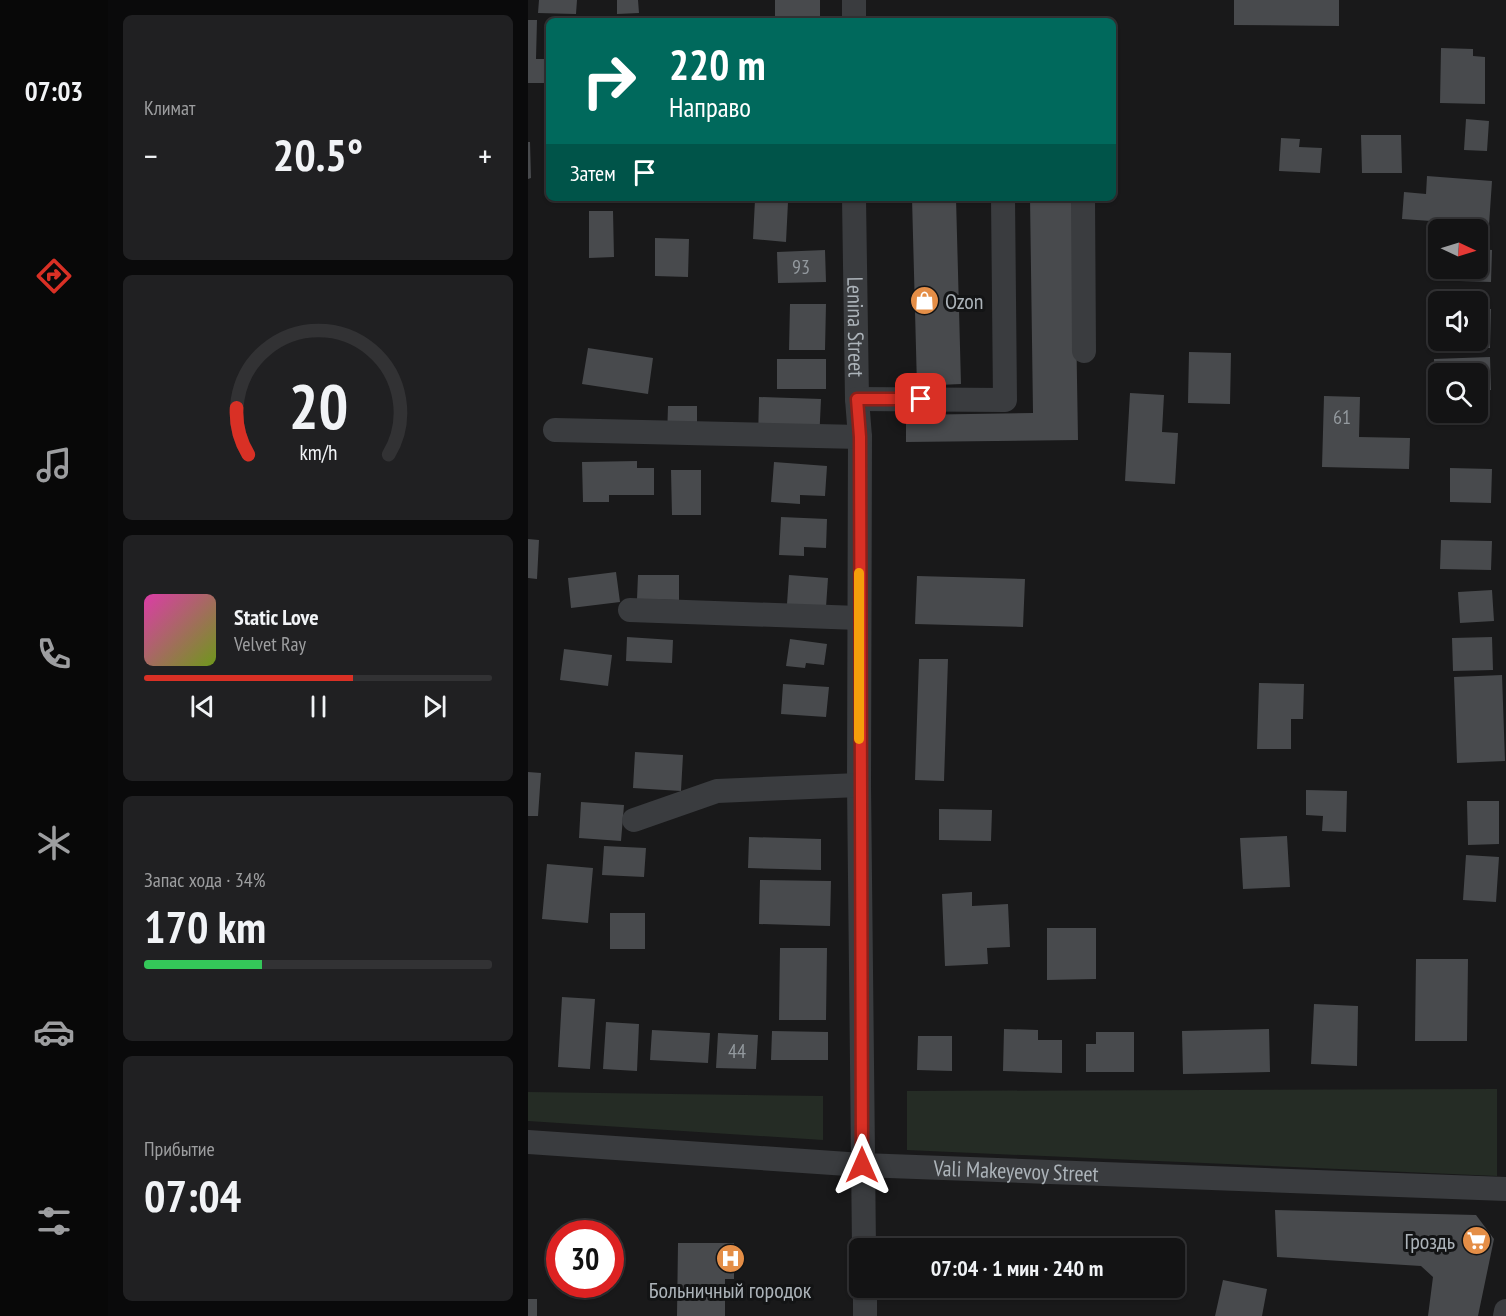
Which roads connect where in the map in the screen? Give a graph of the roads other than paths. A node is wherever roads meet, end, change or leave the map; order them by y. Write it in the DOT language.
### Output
graph roads {
  1 [pos="854,0"];
  2 [pos="854,18"];
  3 [pos="854,201"];
  4 [pos="1003,201"];
  5 [pos="1083,201"];
  6 [pos="1084,351"];
  7 [pos="857,399"];
  8 [pos="555,430"];
  9 [pos="860,437"];
  10 [pos="630,610"];
  11 [pos="859,618"];
  12 [pos="860,784"];
  13 [pos="634,820"];
  14 [pos="528,1142"];
  15 [pos="862,1165"];
  16 [pos="1506,1189"];
  17 [pos="864,1238"];
  18 [pos="865,1298"];
  19 [pos="1506,1311"];
  20 [pos="865,1316"];
  21 [pos="1505,1316"];
  1 -- 2 [label="street"];
  3 -- 7 [label="street, Lenina Street"];
  4 -- 7 [label="street"];
  5 -- 6 [label="street"];
  7 -- 9 [label="street, Lenina Street"];
  8 -- 9 [label="street"];
  9 -- 11 [label="street, Lenina Street"];
  10 -- 11 [label="street"];
  11 -- 12 [label="street, Lenina Street"];
  12 -- 13 [label="street"];
  12 -- 15 [label="street, Lenina Street"];
  14 -- 15 [label="street, Vali Makeyevoy Street"];
  15 -- 16 [label="street, Vali Makeyevoy Street"];
  15 -- 17 [label="street, Lenina Street"];
  18 -- 20 [label="street"];
  19 -- 21 [label="street"];
}
